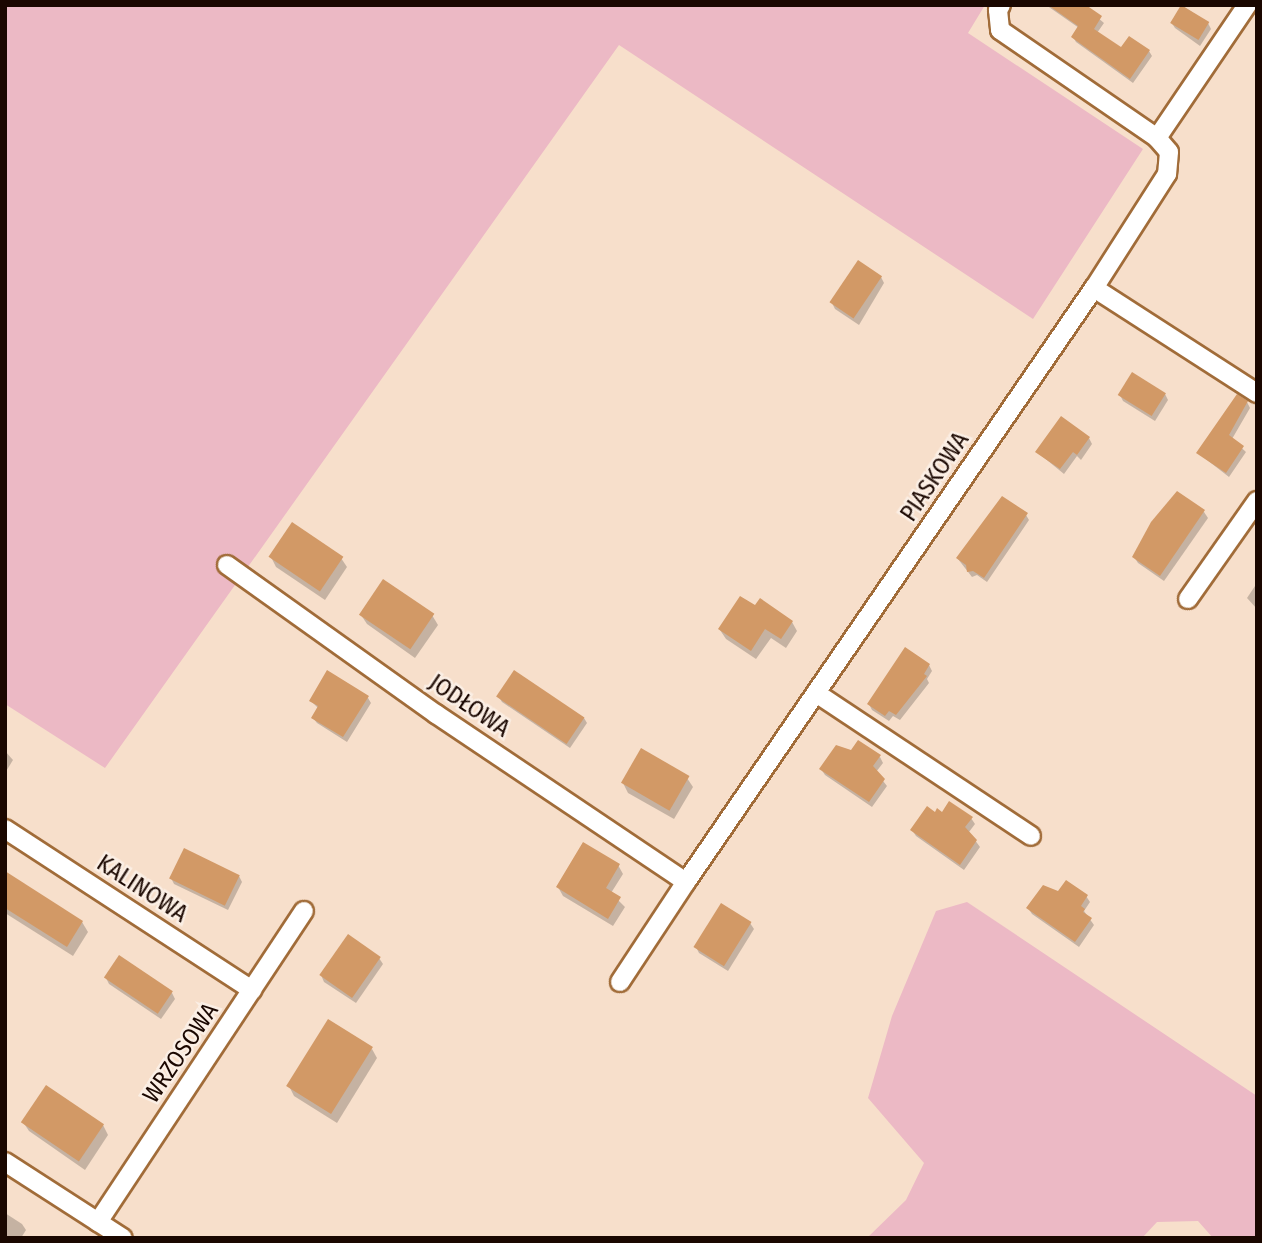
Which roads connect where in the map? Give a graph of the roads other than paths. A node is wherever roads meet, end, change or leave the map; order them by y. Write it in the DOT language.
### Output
graph roads {
  1 [pos="1001,5"];
  2 [pos="1248,5"];
  3 [pos="1157,138"];
  4 [pos="1094,288"];
  5 [pos="1257,393"];
  6 [pos="1257,501"];
  7 [pos="227,565"];
  8 [pos="1188,599"];
  9 [pos="816,693"];
  10 [pos="5,829"];
  11 [pos="1031,836"];
  12 [pos="686,882"];
  13 [pos="304,911"];
  14 [pos="620,982"];
  15 [pos="252,990"];
  16 [pos="5,1162"];
  17 [pos="98,1222"];
  18 [pos="123,1238"];
  1 -- 3 [label="street"];
  2 -- 3 [label="street"];
  3 -- 4 [label="street, PIASKOWA"];
  4 -- 5 [label="street"];
  4 -- 9 [label="street, PIASKOWA"];
  6 -- 8 [label="street"];
  7 -- 12 [label="street, JODŁOWA"];
  9 -- 11 [label="street"];
  9 -- 12 [label="street, PIASKOWA"];
  10 -- 15 [label="street, KALINOWA"];
  12 -- 14 [label="street, PIASKOWA"];
  13 -- 15 [label="street, WRZOSOWA"];
  15 -- 17 [label="street, WRZOSOWA"];
  16 -- 17 [label="street"];
  17 -- 18 [label="street"];
}
